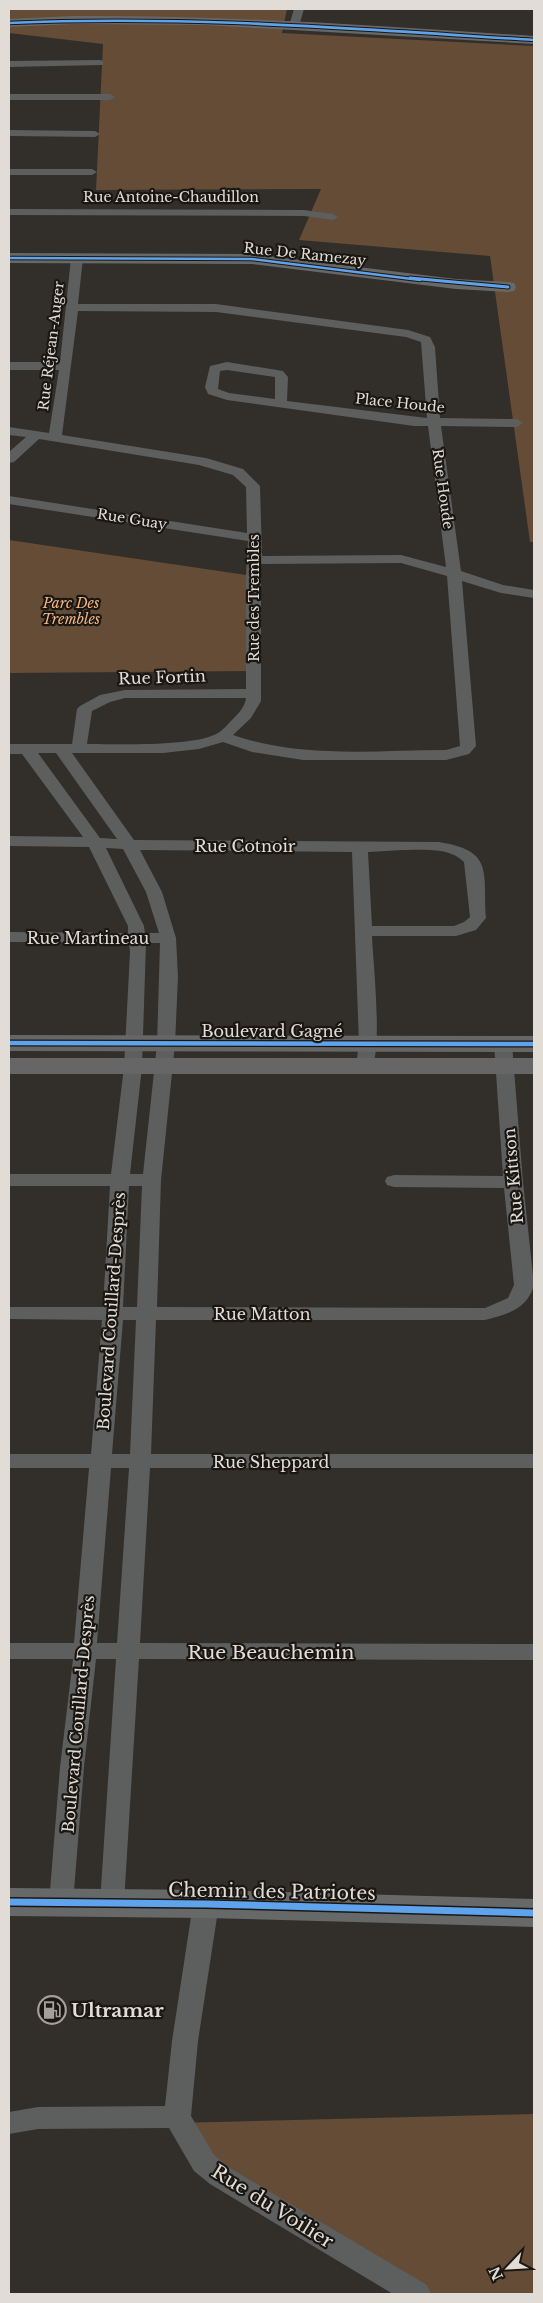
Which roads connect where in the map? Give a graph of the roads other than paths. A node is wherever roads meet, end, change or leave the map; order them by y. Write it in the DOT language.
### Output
graph roads {
  1 [pos="300,9"];
  2 [pos="9,23"];
  3 [pos="294,26"];
  4 [pos="534,40"];
  5 [pos="100,63"];
  6 [pos="9,64"];
  7 [pos="9,97"];
  8 [pos="110,97"];
  9 [pos="9,133"];
  10 [pos="95,134"];
  11 [pos="9,172"];
  12 [pos="92,172"];
  13 [pos="9,212"];
  14 [pos="333,217"];
  15 [pos="9,258"];
  16 [pos="77,258"];
  17 [pos="508,287"];
  18 [pos="71,307"];
  19 [pos="9,366"];
  20 [pos="66,366"];
  21 [pos="281,404"];
  22 [pos="517,423"];
  23 [pos="434,424"];
  24 [pos="9,431"];
  25 [pos="36,435"];
  26 [pos="55,439"];
  27 [pos="9,459"];
  28 [pos="9,500"];
  29 [pos="255,538"];
  30 [pos="255,560"];
  31 [pos="454,573"];
  32 [pos="534,594"];
  33 [pos="254,693"];
  34 [pos="223,737"];
  35 [pos="9,749"];
  36 [pos="27,749"];
  37 [pos="61,749"];
  38 [pos="79,749"];
  39 [pos="9,841"];
  40 [pos="95,842"];
  41 [pos="129,845"];
  42 [pos="360,847"];
  43 [pos="365,931"];
  44 [pos="9,938"];
  45 [pos="168,938"];
  46 [pos="138,939"];
  47 [pos="9,1043"];
  48 [pos="534,1044"];
  49 [pos="367,1054"];
  50 [pos="134,1055"];
  51 [pos="504,1055"];
  52 [pos="165,1056"];
  53 [pos="9,1066"];
  54 [pos="534,1066"];
  55 [pos="9,1180"];
  56 [pos="152,1180"];
  57 [pos="120,1181"];
  58 [pos="394,1181"];
  59 [pos="513,1182"];
  60 [pos="514,1305"];
  61 [pos="9,1313"];
  62 [pos="113,1314"];
  63 [pos="146,1314"];
  64 [pos="9,1461"];
  65 [pos="100,1461"];
  66 [pos="534,1461"];
  67 [pos="140,1462"];
  68 [pos="9,1651"];
  69 [pos="85,1651"];
  70 [pos="128,1652"];
  71 [pos="534,1652"];
  72 [pos="9,1902"];
  73 [pos="61,1903"];
  74 [pos="112,1903"];
  75 [pos="206,1904"];
  76 [pos="534,1913"];
  77 [pos="176,2117"];
  78 [pos="9,2123"];
  79 [pos="410,2292"];
  1 -- 3 [label="street"];
  2 -- 3 [label="street"];
  3 -- 4 [label="street"];
  5 -- 6 [label="street"];
  7 -- 8 [label="street"];
  9 -- 10 [label="street"];
  11 -- 12 [label="street"];
  13 -- 14 [label="street, Rue Antoine-Chaudillon"];
  15 -- 16 [label="street, Rue De Ramezay"];
  16 -- 17 [label="street, Rue De Ramezay"];
  16 -- 18 [label="street, Rue Réjean-Auger"];
  18 -- 20 [label="street, Rue Réjean-Auger"];
  18 -- 23 [label="street, Rue Houde"];
  19 -- 20 [label="street"];
  20 -- 26 [label="street, Rue Réjean-Auger"];
  21 -- 21 [label="street, Place Houde"];
  21 -- 23 [label="street, Place Houde"];
  22 -- 23 [label="street, Place Houde"];
  23 -- 31 [label="street, Rue Houde"];
  24 -- 25 [label="street, Rue des Trembles"];
  25 -- 26 [label="street, Rue des Trembles"];
  25 -- 27 [label="street"];
  26 -- 29 [label="street, Rue des Trembles"];
  28 -- 29 [label="street, Rue Guay"];
  29 -- 30 [label="street, Rue des Trembles"];
  30 -- 31 [label="street"];
  30 -- 33 [label="street, Rue des Trembles"];
  31 -- 32 [label="street"];
  31 -- 34 [label="street, Rue Houde"];
  33 -- 34 [label="street, Rue des Trembles"];
  33 -- 38 [label="street, Rue Fortin"];
  34 -- 38 [label="street, Rue des Trembles"];
  35 -- 36 [label="street, Rue des Trembles"];
  36 -- 37 [label="street, Rue des Trembles"];
  36 -- 40 [label="street, Boulevard Couillard-Desprès"];
  37 -- 38 [label="street, Rue des Trembles"];
  37 -- 41 [label="street, Boulevard Couillard-Desprès"];
  39 -- 40 [label="street"];
  40 -- 41 [label="street"];
  40 -- 46 [label="street, Boulevard Couillard-Desprès"];
  41 -- 42 [label="street, Rue Cotnoir"];
  41 -- 45 [label="street, Boulevard Couillard-Desprès"];
  42 -- 43 [label="street"];
  42 -- 43 [label="street, Rue Cotnoir"];
  43 -- 49 [label="street"];
  44 -- 46 [label="street, Rue Martineau"];
  45 -- 46 [label="street, Rue Martineau"];
  45 -- 52 [label="street, Boulevard Couillard-Desprès"];
  46 -- 50 [label="street, Boulevard Couillard-Desprès"];
  47 -- 50 [label="main road"];
  48 -- 51 [label="main road"];
  49 -- 51 [label="main road"];
  49 -- 52 [label="main road"];
  50 -- 52 [label="main road"];
  50 -- 53 [label="main road"];
  50 -- 57 [label="street, Boulevard Couillard-Desprès"];
  51 -- 54 [label="main road"];
  51 -- 59 [label="street, Rue Kittson"];
  52 -- 56 [label="street, Boulevard Couillard-Desprès"];
  55 -- 57 [label="street"];
  56 -- 57 [label="street"];
  56 -- 63 [label="street, Boulevard Couillard-Desprès"];
  57 -- 62 [label="street, Boulevard Couillard-Desprès"];
  58 -- 59 [label="street"];
  59 -- 60 [label="street, Rue Kittson"];
  60 -- 63 [label="street, Rue Matton"];
  61 -- 62 [label="street, Rue Matton"];
  62 -- 63 [label="street, Rue Matton"];
  62 -- 65 [label="street, Boulevard Couillard-Desprès"];
  63 -- 67 [label="street, Boulevard Couillard-Desprès"];
  64 -- 65 [label="street, Rue Sheppard"];
  65 -- 67 [label="street, Rue Sheppard"];
  65 -- 69 [label="street, Boulevard Couillard-Desprès"];
  66 -- 67 [label="street, Rue Sheppard"];
  67 -- 70 [label="street, Boulevard Couillard-Desprès"];
  68 -- 69 [label="street, Rue Beauchemin"];
  69 -- 70 [label="street, Rue Beauchemin"];
  69 -- 73 [label="street, Boulevard Couillard-Desprès"];
  70 -- 71 [label="street, Rue Beauchemin"];
  70 -- 74 [label="street, Boulevard Couillard-Desprès"];
  72 -- 73 [label="street, Chemin des Patriotes"];
  73 -- 74 [label="street, Chemin des Patriotes"];
  74 -- 75 [label="street, Chemin des Patriotes"];
  75 -- 76 [label="street, Chemin des Patriotes"];
  75 -- 77 [label="street"];
  77 -- 78 [label="street"];
  77 -- 79 [label="street, Rue du Voilier"];
}
